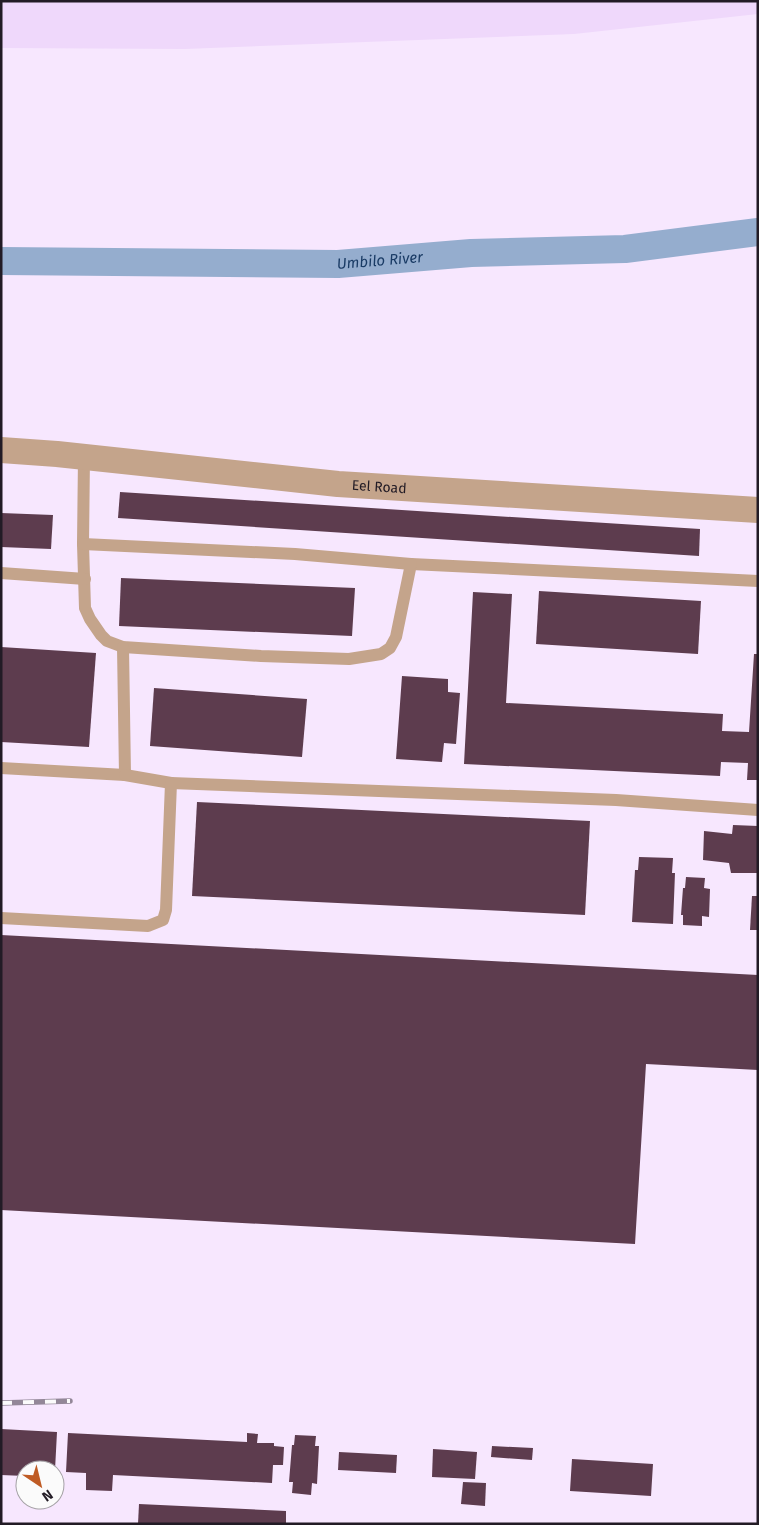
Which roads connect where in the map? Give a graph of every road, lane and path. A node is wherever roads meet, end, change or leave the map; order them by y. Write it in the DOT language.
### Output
graph roads {
  1 [pos="1,450"];
  2 [pos="84,457"];
  3 [pos="758,510"];
  4 [pos="83,544"];
  5 [pos="411,564"];
  6 [pos="1,573"];
  7 [pos="85,579"];
  8 [pos="758,581"];
  9 [pos="123,647"];
  10 [pos="1,768"];
  11 [pos="125,775"];
  12 [pos="171,783"];
  13 [pos="758,810"];
  14 [pos="1,918"];
  1 -- 2 [label="street, Eel Road"];
  2 -- 3 [label="street, Eel Road"];
  2 -- 4 [label="lane"];
  4 -- 5 [label="lane"];
  4 -- 7 [label="lane"];
  5 -- 8 [label="lane"];
  5 -- 9 [label="lane"];
  6 -- 7 [label="lane"];
  7 -- 9 [label="lane"];
  9 -- 11 [label="lane"];
  10 -- 11 [label="lane"];
  11 -- 12 [label="lane"];
  12 -- 13 [label="lane"];
  12 -- 14 [label="lane"];
}
